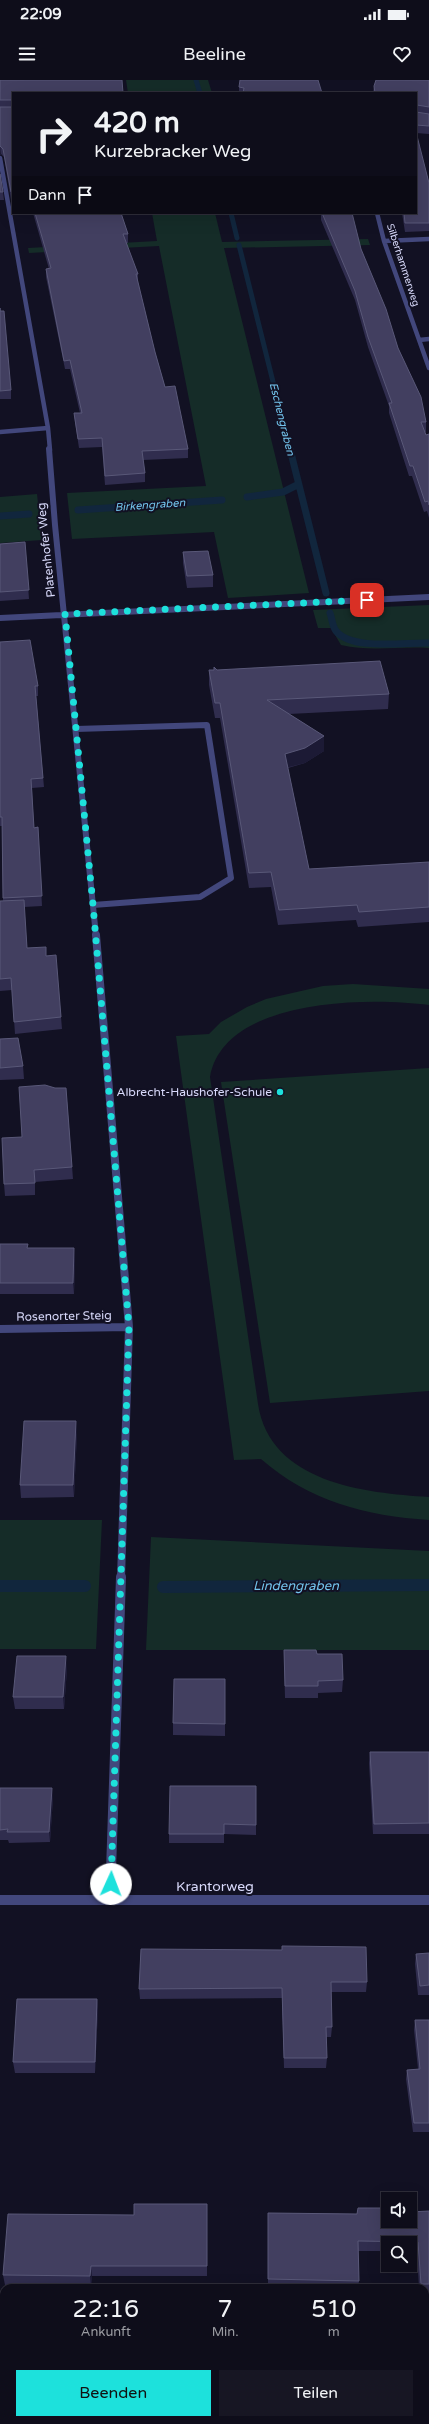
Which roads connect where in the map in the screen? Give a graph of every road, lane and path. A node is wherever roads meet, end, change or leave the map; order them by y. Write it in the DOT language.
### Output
graph roads {
  1 [pos="0,158"];
  2 [pos="377,214"];
  3 [pos="429,239"];
  4 [pos="384,241"];
  5 [pos="429,339"];
  6 [pos="419,340"];
  7 [pos="429,368"];
  8 [pos="48,428"];
  9 [pos="0,432"];
  10 [pos="429,597"];
  11 [pos="65,614"];
  12 [pos="0,618"];
  13 [pos="76,730"];
  14 [pos="93,905"];
  15 [pos="129,1327"];
  16 [pos="0,1329"];
  17 [pos="0,1900"];
  18 [pos="110,1900"];
  19 [pos="429,1900"];
  1 -- 8 [label="street, Platenhofer Weg"];
  2 -- 4 [label="street, Silberhammerweg"];
  3 -- 4 [label="street"];
  4 -- 6 [label="street, Silberhammerweg"];
  5 -- 6 [label="street"];
  6 -- 7 [label="street, Silberhammerweg"];
  8 -- 9 [label="street"];
  8 -- 11 [label="street, Platenhofer Weg"];
  10 -- 11 [label="street"];
  11 -- 12 [label="street"];
  11 -- 13 [label="street, Platenhofer Weg"];
  13 -- 14 [label="street, Platenhofer Weg"];
  13 -- 14 [label="street"];
  14 -- 15 [label="street, Platenhofer Weg"];
  15 -- 16 [label="street, Rosenorter Steig"];
  15 -- 18 [label="street, Platenhofer Weg"];
  17 -- 18 [label="street, Krantorweg"];
  18 -- 19 [label="street, Krantorweg"];
}
